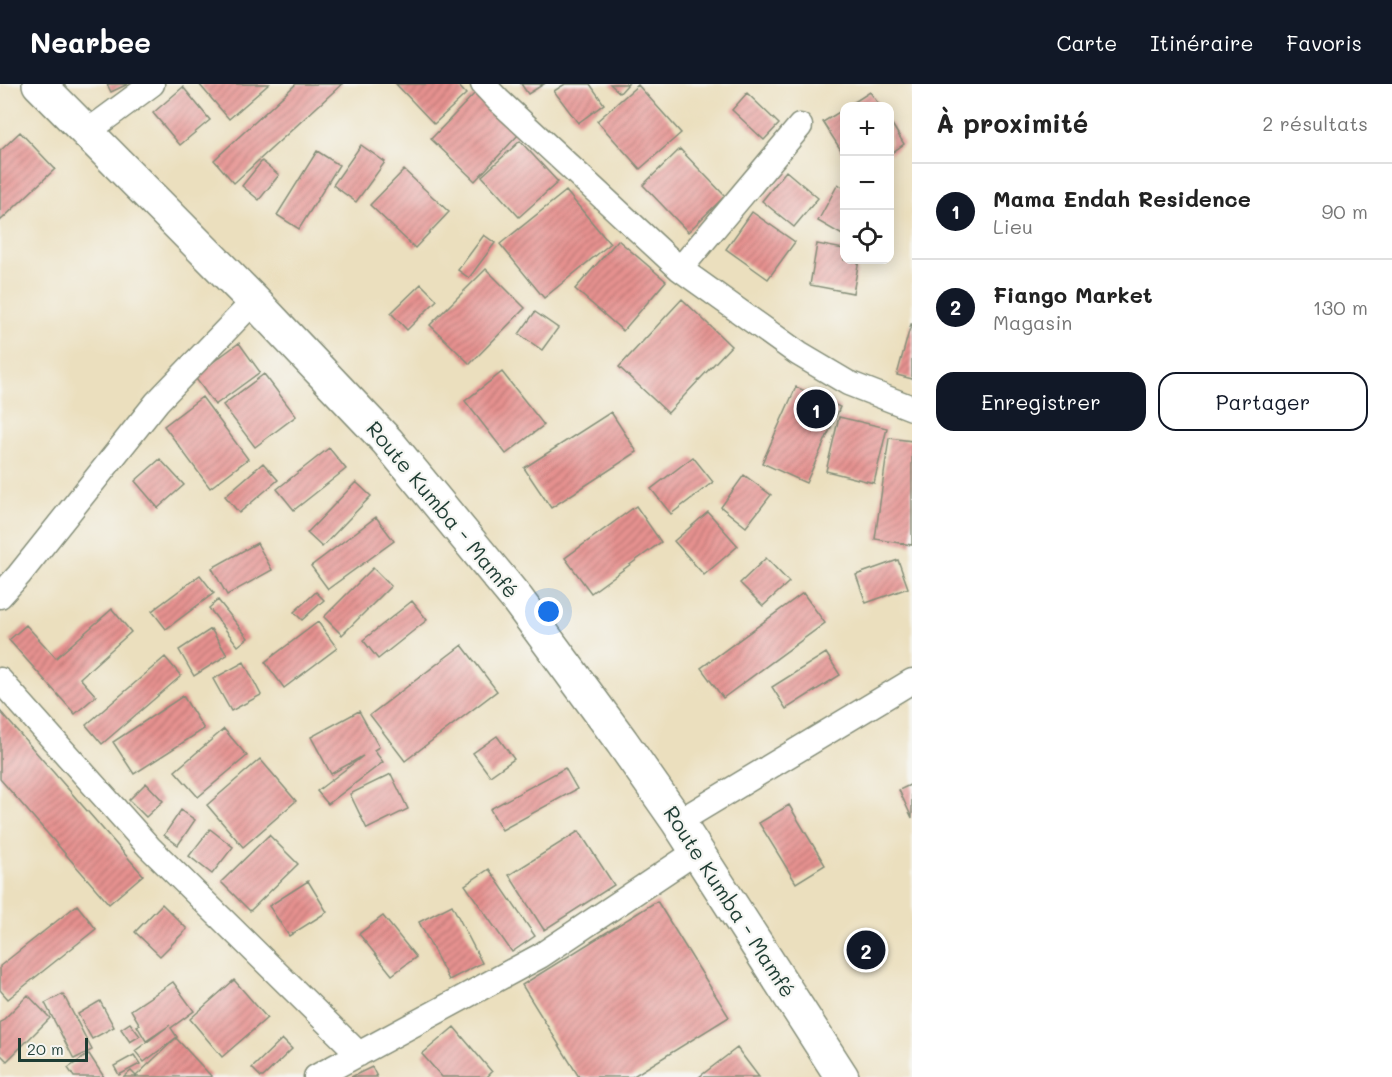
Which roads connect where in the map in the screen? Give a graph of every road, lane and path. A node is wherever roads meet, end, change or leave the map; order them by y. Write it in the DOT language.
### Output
graph roads {
  1 [pos="39,84"];
  2 [pos="152,84"];
  3 [pos="483,84"];
  4 [pos="800,126"];
  5 [pos="87,132"];
  6 [pos="680,269"];
  7 [pos="254,301"];
  8 [pos="912,408"];
  9 [pos="0,596"];
  10 [pos="0,680"];
  11 [pos="912,681"];
  12 [pos="678,822"];
  13 [pos="697,851"];
  14 [pos="359,1054"];
  15 [pos="316,1077"];
  16 [pos="842,1077"];
  1 -- 5 [label="highway, Route Kumba - Mamfé"];
  2 -- 5 [label="street"];
  3 -- 6 [label="street"];
  4 -- 6 [label="street"];
  5 -- 7 [label="highway, Route Kumba - Mamfé"];
  6 -- 8 [label="street"];
  7 -- 9 [label="street"];
  7 -- 12 [label="highway, Route Kumba - Mamfé"];
  10 -- 14 [label="street"];
  11 -- 12 [label="street"];
  12 -- 13 [label="highway, Route Kumba - Mamfé"];
  13 -- 14 [label="street"];
  13 -- 16 [label="highway, Route Kumba - Mamfé"];
  14 -- 15 [label="street"];
}
